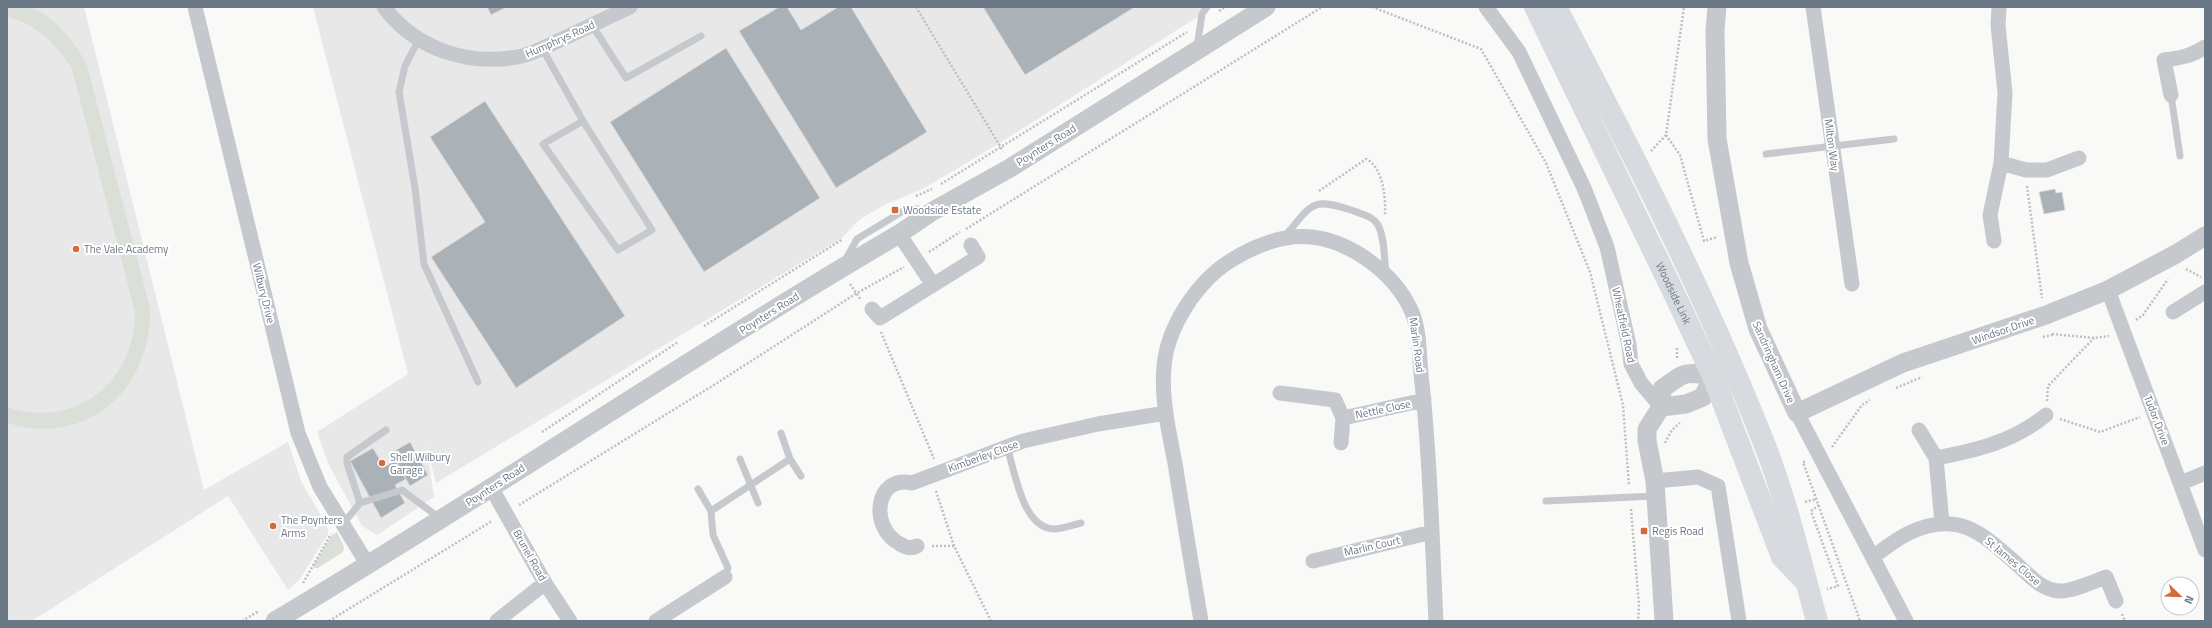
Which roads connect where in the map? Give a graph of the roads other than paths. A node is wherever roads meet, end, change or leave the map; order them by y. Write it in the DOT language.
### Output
graph roads {
  1 [pos="195,7"];
  2 [pos="384,7"];
  3 [pos="630,7"];
  4 [pos="1206,7"];
  5 [pos="1266,7"];
  6 [pos="1486,7"];
  7 [pos="1535,7"];
  8 [pos="1556,7"];
  9 [pos="1717,7"];
  10 [pos="1813,7"];
  11 [pos="1998,7"];
  12 [pos="592,25"];
  13 [pos="701,36"];
  14 [pos="419,39"];
  15 [pos="2205,47"];
  16 [pos="542,48"];
  17 [pos="1196,49"];
  18 [pos="2171,95"];
  19 [pos="583,121"];
  20 [pos="1894,139"];
  21 [pos="1832,147"];
  22 [pos="1766,154"];
  23 [pos="2180,156"];
  24 [pos="2079,158"];
  25 [pos="2001,163"];
  26 [pos="933,211"];
  27 [pos="899,234"];
  28 [pos="2205,236"];
  29 [pos="1282,238"];
  30 [pos="1994,241"];
  31 [pos="970,245"];
  32 [pos="841,268"];
  33 [pos="1386,275"];
  34 [pos="1852,284"];
  35 [pos="933,285"];
  36 [pos="2108,290"];
  37 [pos="2205,292"];
  38 [pos="2173,312"];
  39 [pos="876,313"];
  40 [pos="1722,372"];
  41 [pos="478,382"];
  42 [pos="1280,393"];
  43 [pos="1424,400"];
  44 [pos="1661,407"];
  45 [pos="1166,413"];
  46 [pos="1797,413"];
  47 [pos="2046,415"];
  48 [pos="1343,418"];
  49 [pos="386,430"];
  50 [pos="1919,430"];
  51 [pos="780,433"];
  52 [pos="1341,443"];
  53 [pos="1007,447"];
  54 [pos="790,458"];
  55 [pos="1936,458"];
  56 [pos="740,459"];
  57 [pos="2205,473"];
  58 [pos="801,476"];
  59 [pos="2181,483"];
  60 [pos="750,485"];
  61 [pos="1656,488"];
  62 [pos="492,489"];
  63 [pos="698,489"];
  64 [pos="1546,501"];
  65 [pos="360,503"];
  66 [pos="758,503"];
  67 [pos="711,511"];
  68 [pos="441,520"];
  69 [pos="341,522"];
  70 [pos="1081,523"];
  71 [pos="1942,523"];
  72 [pos="1432,532"];
  73 [pos="917,546"];
  74 [pos="2205,550"];
  75 [pos="1873,557"];
  76 [pos="1313,560"];
  77 [pos="368,565"];
  78 [pos="725,577"];
  79 [pos="545,583"];
  80 [pos="2116,601"];
  81 [pos="275,621"];
  82 [pos="498,621"];
  83 [pos="570,621"];
  84 [pos="656,621"];
  85 [pos="1201,621"];
  86 [pos="1436,621"];
  87 [pos="1664,621"];
  88 [pos="1739,621"];
  89 [pos="1817,621"];
  90 [pos="1906,621"];
  1 -- 69 [label="street, Wilbury Drive"];
  2 -- 14 [label="street, Humphrys Road"];
  3 -- 12 [label="street, Humphrys Road"];
  4 -- 17 [label="lane"];
  5 -- 17 [label="street, Poynters Road"];
  6 -- 44 [label="street, Wheatfield Road"];
  7 -- 40 [label="main road, Woodside Link"];
  8 -- 40 [label="main road, Woodside Link"];
  9 -- 46 [label="street, Sandringham Drive"];
  10 -- 21 [label="street, Milton Way"];
  11 -- 25 [label="street"];
  12 -- 13 [label="lane"];
  12 -- 16 [label="street, Humphrys Road"];
  14 -- 16 [label="street, Humphrys Road"];
  14 -- 41 [label="lane"];
  15 -- 18 [label="street"];
  16 -- 19 [label="lane"];
  17 -- 26 [label="street, Poynters Road"];
  18 -- 23 [label="lane"];
  19 -- 19 [label="lane"];
  20 -- 21 [label="lane"];
  21 -- 22 [label="lane"];
  21 -- 34 [label="street, Milton Way"];
  24 -- 25 [label="street"];
  25 -- 30 [label="street"];
  26 -- 27 [label="street, Poynters Road"];
  26 -- 32 [label="lane"];
  27 -- 32 [label="street, Poynters Road"];
  27 -- 35 [label="street"];
  28 -- 36 [label="street, Windsor Drive"];
  29 -- 33 [label="street, Marlin Road"];
  29 -- 33 [label="lane"];
  29 -- 45 [label="street, Marlin Road"];
  31 -- 35 [label="street"];
  32 -- 62 [label="street, Poynters Road"];
  33 -- 43 [label="street, Marlin Road"];
  35 -- 39 [label="street"];
  36 -- 46 [label="street, Windsor Drive"];
  36 -- 59 [label="street, Tudor Drive"];
  37 -- 38 [label="street"];
  40 -- 44 [label="street"];
  40 -- 44 [label="street"];
  40 -- 89 [label="main road, Woodside Link"];
  42 -- 48 [label="street, Nettle Close"];
  43 -- 48 [label="street, Nettle Close"];
  43 -- 72 [label="street, Marlin Road"];
  44 -- 61 [label="street"];
  45 -- 53 [label="street, Kimberley Close"];
  45 -- 85 [label="street, Marlin Road"];
  46 -- 75 [label="street, Sandringham Drive"];
  47 -- 55 [label="street"];
  48 -- 52 [label="street, Nettle Close"];
  49 -- 65 [label="lane"];
  50 -- 55 [label="street"];
  51 -- 54 [label="lane"];
  53 -- 70 [label="lane"];
  53 -- 73 [label="street, Kimberley Close"];
  54 -- 58 [label="lane"];
  54 -- 60 [label="lane"];
  55 -- 71 [label="street"];
  56 -- 60 [label="lane"];
  57 -- 59 [label="street"];
  59 -- 74 [label="street, Tudor Drive"];
  60 -- 66 [label="lane"];
  60 -- 67 [label="lane"];
  61 -- 64 [label="lane"];
  61 -- 87 [label="street"];
  61 -- 88 [label="street"];
  62 -- 68 [label="street, Poynters Road"];
  62 -- 79 [label="street, Brunel Road"];
  63 -- 67 [label="lane"];
  65 -- 68 [label="lane"];
  65 -- 69 [label="lane"];
  67 -- 78 [label="lane"];
  68 -- 77 [label="street, Poynters Road"];
  69 -- 77 [label="street, Wilbury Drive"];
  71 -- 75 [label="street, St James Close"];
  71 -- 80 [label="street, St James Close"];
  72 -- 76 [label="street, Marlin Court"];
  72 -- 86 [label="street, Marlin Road"];
  75 -- 90 [label="street, Sandringham Drive"];
  77 -- 81 [label="street, Poynters Road"];
  78 -- 84 [label="street"];
  79 -- 82 [label="street"];
  79 -- 83 [label="street, Brunel Road"];
}
